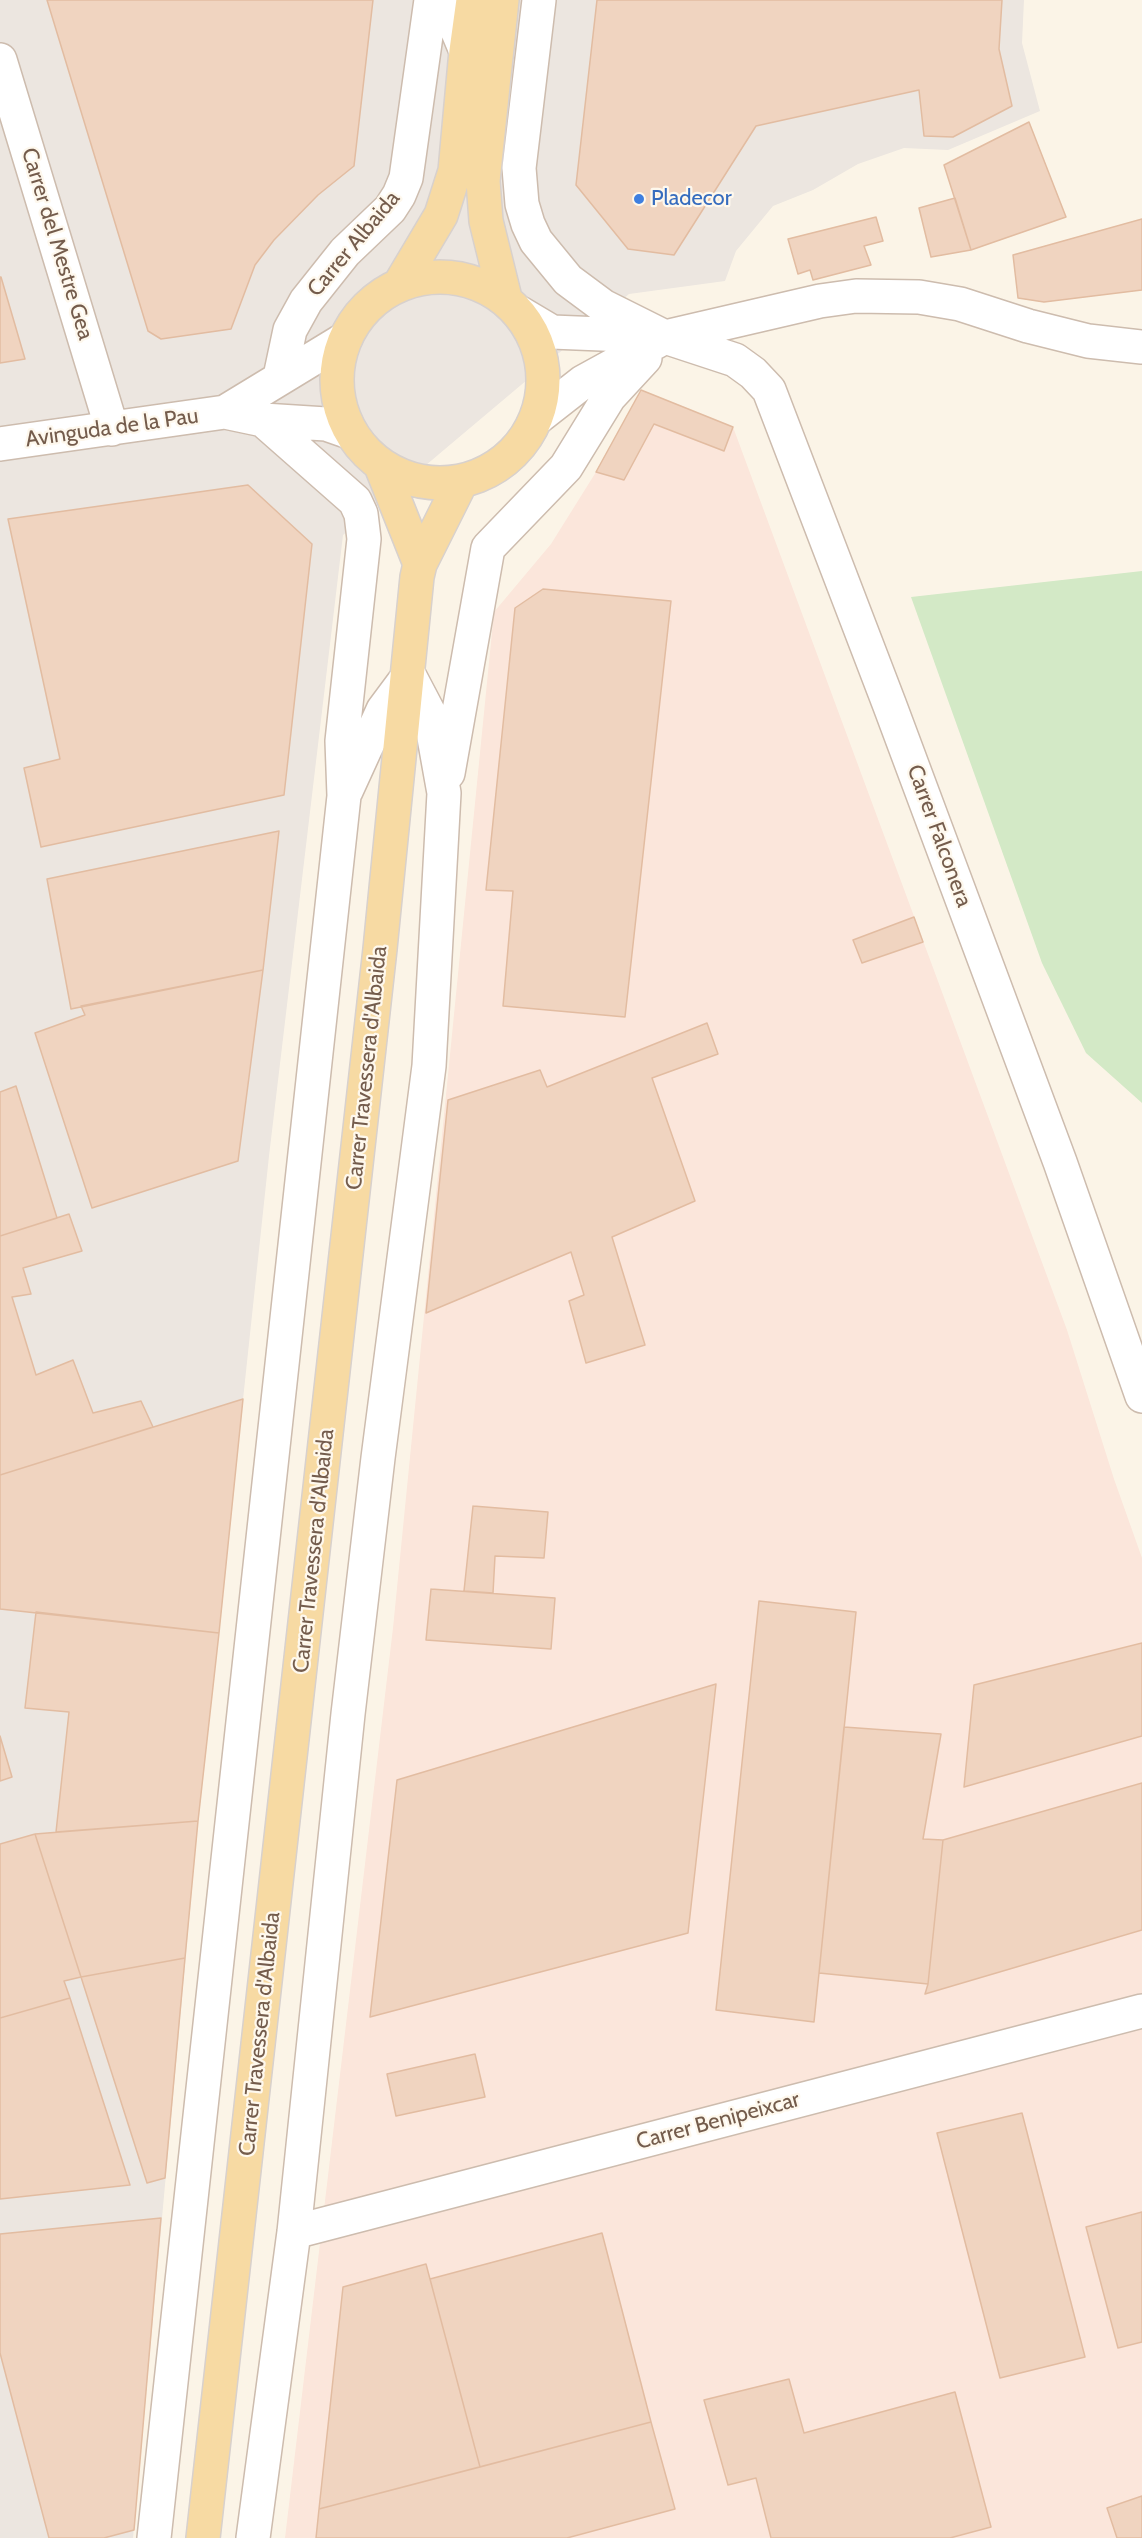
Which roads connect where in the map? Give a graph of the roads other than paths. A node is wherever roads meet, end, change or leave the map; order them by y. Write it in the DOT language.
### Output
graph roads {
  1 [pos="431,0"];
  2 [pos="453,0"];
  3 [pos="473,0"];
  4 [pos="502,0"];
  5 [pos="539,0"];
  6 [pos="466,51"];
  7 [pos="0,60"];
  8 [pos="400,284"];
  9 [pos="512,306"];
  10 [pos="665,337"];
  11 [pos="345,339"];
  12 [pos="1142,347"];
  13 [pos="280,377"];
  14 [pos="225,412"];
  15 [pos="537,418"];
  16 [pos="263,420"];
  17 [pos="112,429"];
  18 [pos="349,432"];
  19 [pos="0,444"];
  20 [pos="381,466"];
  21 [pos="462,482"];
  22 [pos="420,564"];
  23 [pos="409,675"];
  24 [pos="444,793"];
  25 [pos="344,796"];
  26 [pos="1142,1396"];
  27 [pos="1142,2011"];
  28 [pos="294,2232"];
  29 [pos="154,2538"];
  30 [pos="203,2538"];
  31 [pos="253,2538"];
  1 -- 13 [label="street, Carrer Albaida"];
  2 -- 6 [label="street"];
  3 -- 6 [label="main road"];
  4 -- 9 [label="main road"];
  5 -- 10 [label="street"];
  6 -- 8 [label="main road"];
  7 -- 17 [label="street, Carrer del Mestre Gea"];
  8 -- 9 [label="main road"];
  8 -- 11 [label="main road"];
  9 -- 10 [label="street"];
  9 -- 15 [label="main road"];
  10 -- 12 [label="street"];
  10 -- 15 [label="street"];
  10 -- 24 [label="street"];
  10 -- 26 [label="street, Carrer Falconera"];
  11 -- 13 [label="street, Avinguda de la Pau"];
  11 -- 18 [label="main road"];
  13 -- 14 [label="street, Avinguda de la Pau"];
  14 -- 16 [label="street, Avinguda de la Pau"];
  14 -- 17 [label="street, Avinguda de la Pau"];
  15 -- 21 [label="main road"];
  16 -- 18 [label="street, Avinguda de la Pau"];
  16 -- 25 [label="street"];
  17 -- 19 [label="street, Avinguda de la Pau"];
  18 -- 20 [label="main road"];
  20 -- 21 [label="main road"];
  20 -- 22 [label="main road, Carrer Travessera d'Albaida"];
  21 -- 22 [label="main road, Carrer Travessera d'Albaida"];
  22 -- 23 [label="main road, Carrer Travessera d'Albaida"];
  23 -- 24 [label="street"];
  23 -- 25 [label="street"];
  23 -- 30 [label="main road, Carrer Travessera d'Albaida"];
  24 -- 28 [label="street"];
  25 -- 29 [label="street"];
  27 -- 28 [label="street, Carrer Benipeixcar"];
  28 -- 31 [label="street"];
}
